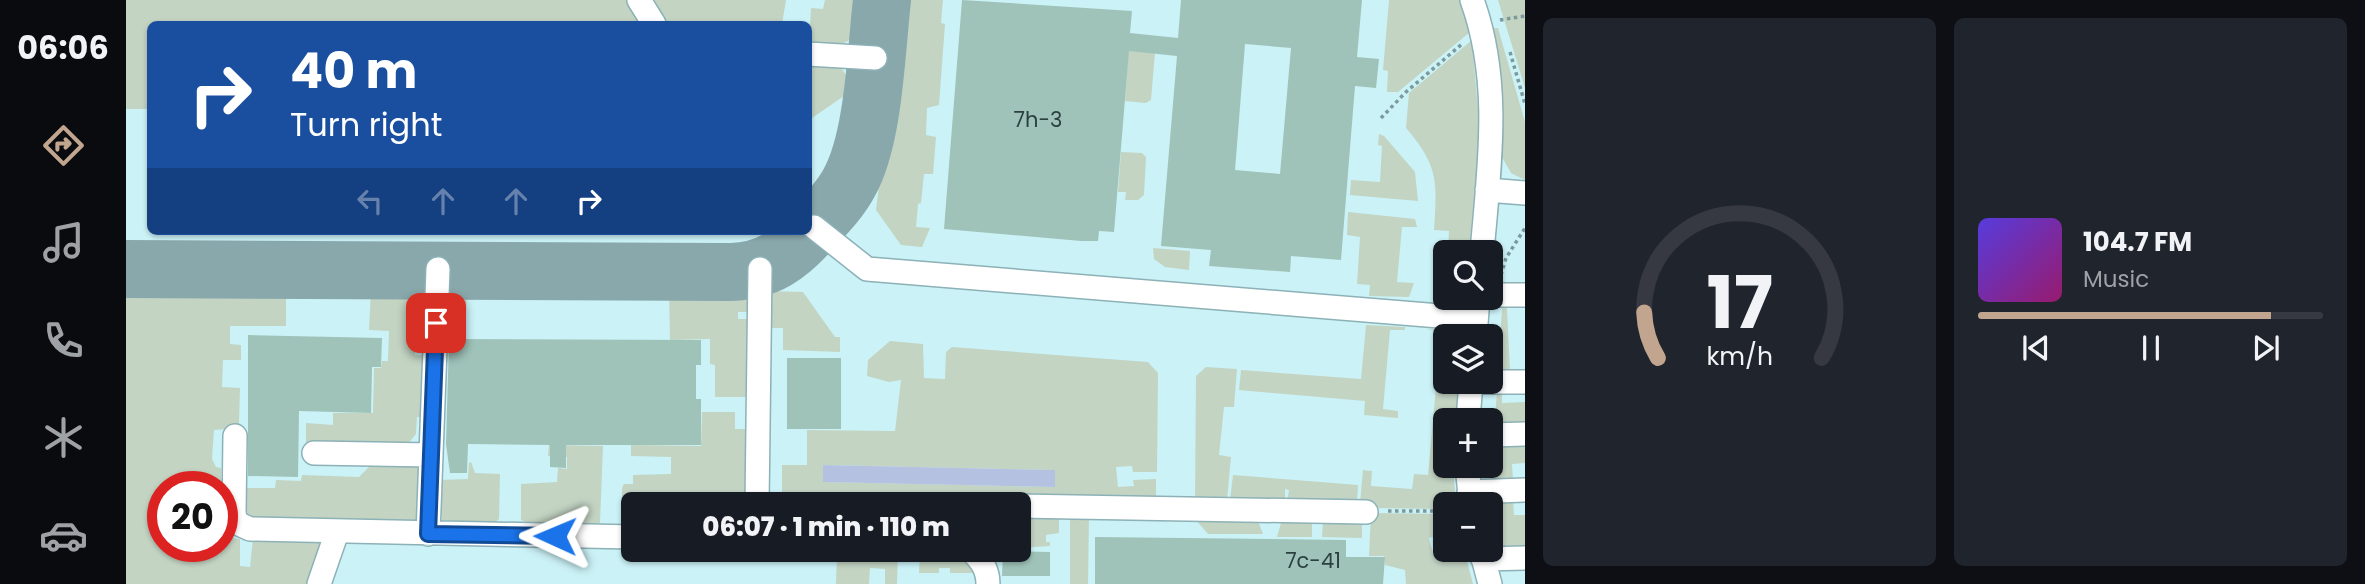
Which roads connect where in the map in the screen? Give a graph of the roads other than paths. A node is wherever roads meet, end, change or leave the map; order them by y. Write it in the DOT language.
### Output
graph roads {
  1 [pos="639,0"];
  2 [pos="1472,0"];
  3 [pos="652,21"];
  4 [pos="812,54"];
  5 [pos="875,58"];
  6 [pos="1487,190"];
  7 [pos="1525,192"];
  8 [pos="814,227"];
  9 [pos="1483,240"];
  10 [pos="760,269"];
  11 [pos="438,270"];
  12 [pos="1503,295"];
  13 [pos="1525,295"];
  14 [pos="1477,317"];
  15 [pos="1503,382"];
  16 [pos="1525,382"];
  17 [pos="1525,434"];
  18 [pos="1503,435"];
  19 [pos="235,436"];
  20 [pos="314,453"];
  21 [pos="431,456"];
  22 [pos="1525,489"];
  23 [pos="757,492"];
  24 [pos="1503,493"];
  25 [pos="1031,506"];
  26 [pos="1366,512"];
  27 [pos="337,532"];
  28 [pos="428,534"];
  29 [pos="621,537"];
  30 [pos="1503,556"];
  31 [pos="1525,558"];
  32 [pos="982,562"];
  33 [pos="1484,562"];
  34 [pos="319,584"];
  35 [pos="988,584"];
  36 [pos="1490,584"];
  1 -- 3 [label="street"];
  2 -- 6 [label="street"];
  4 -- 5 [label="street"];
  6 -- 7 [label="street"];
  6 -- 9 [label="street"];
  8 -- 14 [label="street"];
  10 -- 23 [label="street"];
  11 -- 21 [label="street"];
  12 -- 13 [label="street"];
  15 -- 16 [label="street"];
  17 -- 18 [label="street"];
  19 -- 27 [label="street"];
  20 -- 21 [label="street"];
  21 -- 28 [label="street"];
  22 -- 24 [label="street"];
  25 -- 26 [label="street"];
  27 -- 28 [label="street"];
  27 -- 34 [label="street"];
  28 -- 29 [label="street"];
  30 -- 31 [label="street"];
  32 -- 35 [label="street"];
  33 -- 36 [label="street"];
}
